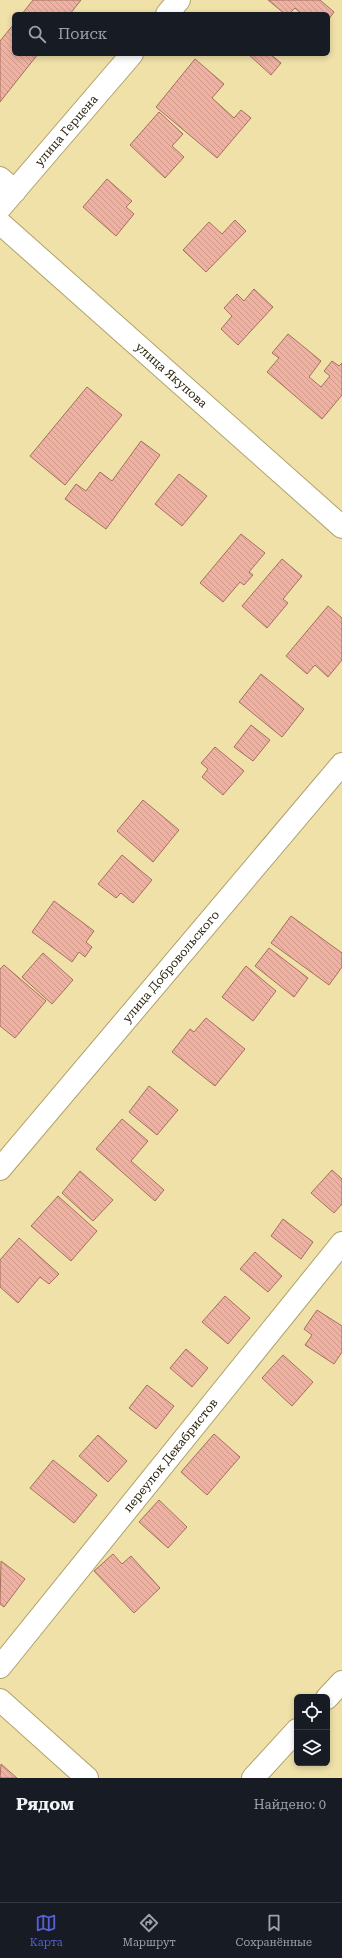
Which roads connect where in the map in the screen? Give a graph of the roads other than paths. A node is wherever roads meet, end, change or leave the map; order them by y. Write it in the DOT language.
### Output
graph roads {
  1 [pos="179,0"];
  2 [pos="169,12"];
  3 [pos="130,56"];
  4 [pos="7,184"];
  5 [pos="0,208"];
  6 [pos="0,222"];
  7 [pos="342,527"];
  8 [pos="342,764"];
  9 [pos="0,1169"];
  10 [pos="342,1243"];
  11 [pos="0,1667"];
  12 [pos="342,1682"];
  13 [pos="330,1695"];
  14 [pos="0,1700"];
  15 [pos="294,1733"];
  16 [pos="87,1778"];
  17 [pos="252,1778"];
  1 -- 2 [label="street"];
  3 -- 4 [label="street, улица Герцена"];
  4 -- 5 [label="street, улица Герцена"];
  6 -- 7 [label="street, улица Якупова"];
  8 -- 9 [label="street, улица Добровольского"];
  10 -- 11 [label="street, переулок Декабристов"];
  12 -- 13 [label="street"];
  14 -- 16 [label="street"];
  15 -- 17 [label="street"];
}
